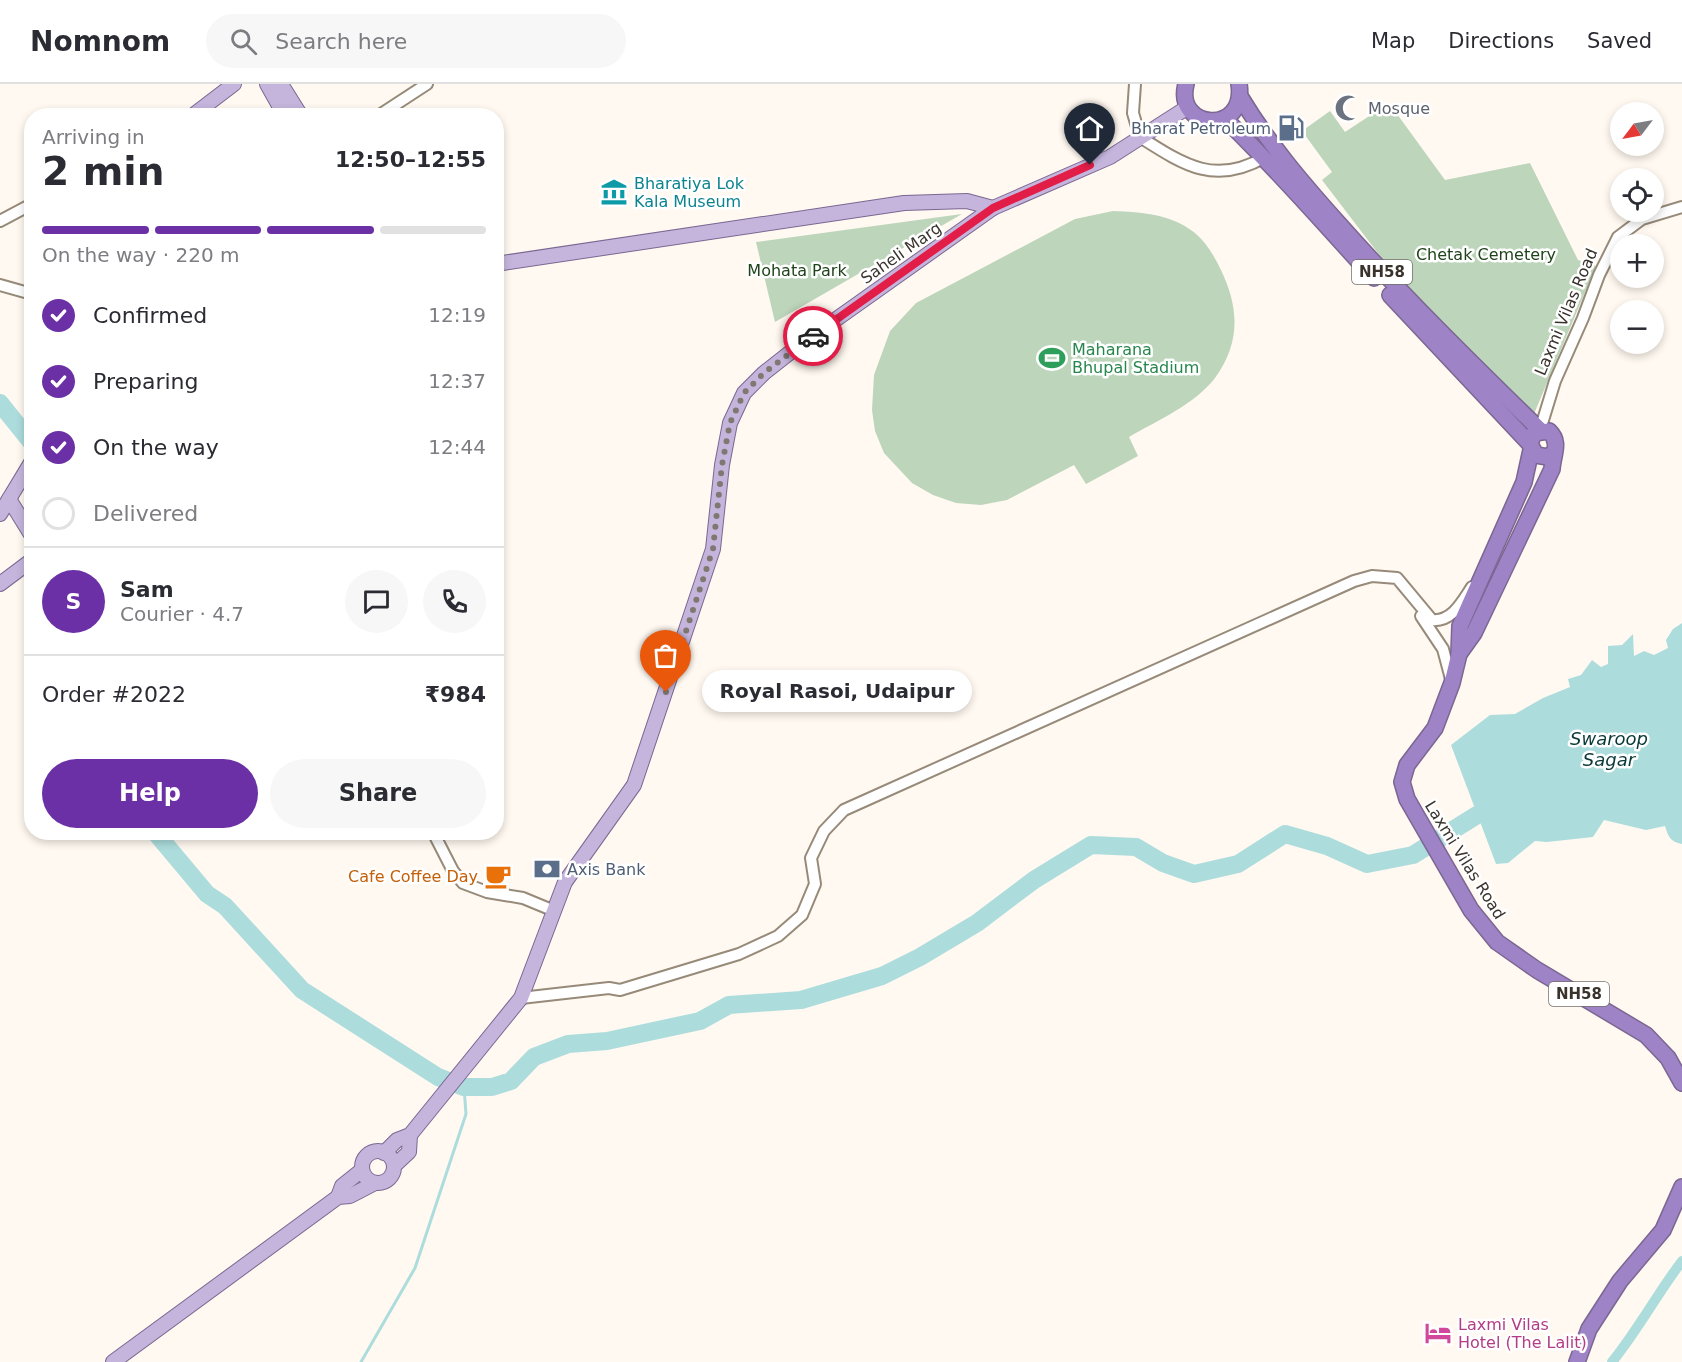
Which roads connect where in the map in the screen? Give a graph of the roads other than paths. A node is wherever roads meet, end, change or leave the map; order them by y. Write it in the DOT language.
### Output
graph roads {
  1 [pos="234,84"];
  2 [pos="267,84"];
  3 [pos="281,84"];
  4 [pos="427,84"];
  5 [pos="1135,84"];
  6 [pos="1185,84"];
  7 [pos="1242,88"];
  8 [pos="1188,107"];
  9 [pos="202,108"];
  10 [pos="280,108"];
  11 [pos="296,108"];
  12 [pos="390,108"];
  13 [pos="1225,118"];
  14 [pos="1140,137"];
  15 [pos="1265,157"];
  16 [pos="1682,207"];
  17 [pos="24,208"];
  18 [pos="993,208"];
  19 [pos="0,220"];
  20 [pos="504,263"];
  21 [pos="0,285"];
  22 [pos="24,292"];
  23 [pos="1540,430"];
  24 [pos="1530,447"];
  25 [pos="1553,453"];
  26 [pos="24,474"];
  27 [pos="11,495"];
  28 [pos="0,514"];
  29 [pos="24,520"];
  30 [pos="24,566"];
  31 [pos="1486,569"];
  32 [pos="1386,576"];
  33 [pos="0,584"];
  34 [pos="1459,654"];
  35 [pos="1452,683"];
  36 [pos="437,840"];
  37 [pos="552,910"];
  38 [pos="521,998"];
  39 [pos="1682,1083"];
  40 [pos="410,1135"];
  41 [pos="384,1153"];
  42 [pos="394,1166"];
  43 [pos="362,1170"];
  44 [pos="375,1183"];
  45 [pos="1682,1187"];
  46 [pos="338,1197"];
  47 [pos="113,1362"];
  48 [pos="1577,1362"];
  1 -- 9 [label="main road"];
  2 -- 10 [label="main road"];
  3 -- 11 [label="main road"];
  4 -- 12 [label="street"];
  5 -- 14 [label="street"];
  6 -- 8 [label="highway"];
  7 -- 13 [label="highway, NH58"];
  7 -- 23 [label="highway, NH58"];
  8 -- 13 [label="highway"];
  8 -- 14 [label="main road, Saheli Marg"];
  13 -- 15 [label="highway, NH58"];
  14 -- 15 [label="street"];
  14 -- 18 [label="main road, Saheli Marg"];
  15 -- 24 [label="highway, NH58"];
  16 -- 23 [label="street, Laxmi Vilas Road"];
  17 -- 19 [label="street"];
  18 -- 20 [label="main road"];
  18 -- 37 [label="main road, Saheli Marg"];
  21 -- 22 [label="street"];
  23 -- 24 [label="highway, Laxmi Vilas Road / NH58"];
  23 -- 25 [label="highway, NH58"];
  24 -- 25 [label="highway"];
  24 -- 31 [label="highway, NH58"];
  25 -- 34 [label="highway, Laxmi Vilas Road / NH58"];
  26 -- 27 [label="main road"];
  27 -- 28 [label="main road"];
  27 -- 29 [label="main road"];
  30 -- 33 [label="main road"];
  31 -- 32 [label="street"];
  31 -- 34 [label="highway, NH58"];
  32 -- 35 [label="street"];
  32 -- 38 [label="street"];
  34 -- 35 [label="highway, Laxmi Vilas Road / NH58"];
  35 -- 39 [label="highway, Laxmi Vilas Road / NH58"];
  36 -- 37 [label="street"];
  37 -- 38 [label="main road, Saheli Marg"];
  38 -- 40 [label="main road, Saheli Marg"];
  40 -- 41 [label="main road"];
  40 -- 42 [label="main road"];
  41 -- 42 [label="main road"];
  41 -- 43 [label="main road"];
  42 -- 44 [label="main road"];
  43 -- 44 [label="main road"];
  43 -- 46 [label="main road"];
  44 -- 46 [label="main road"];
  45 -- 48 [label="highway"];
  46 -- 47 [label="main road"];
}
